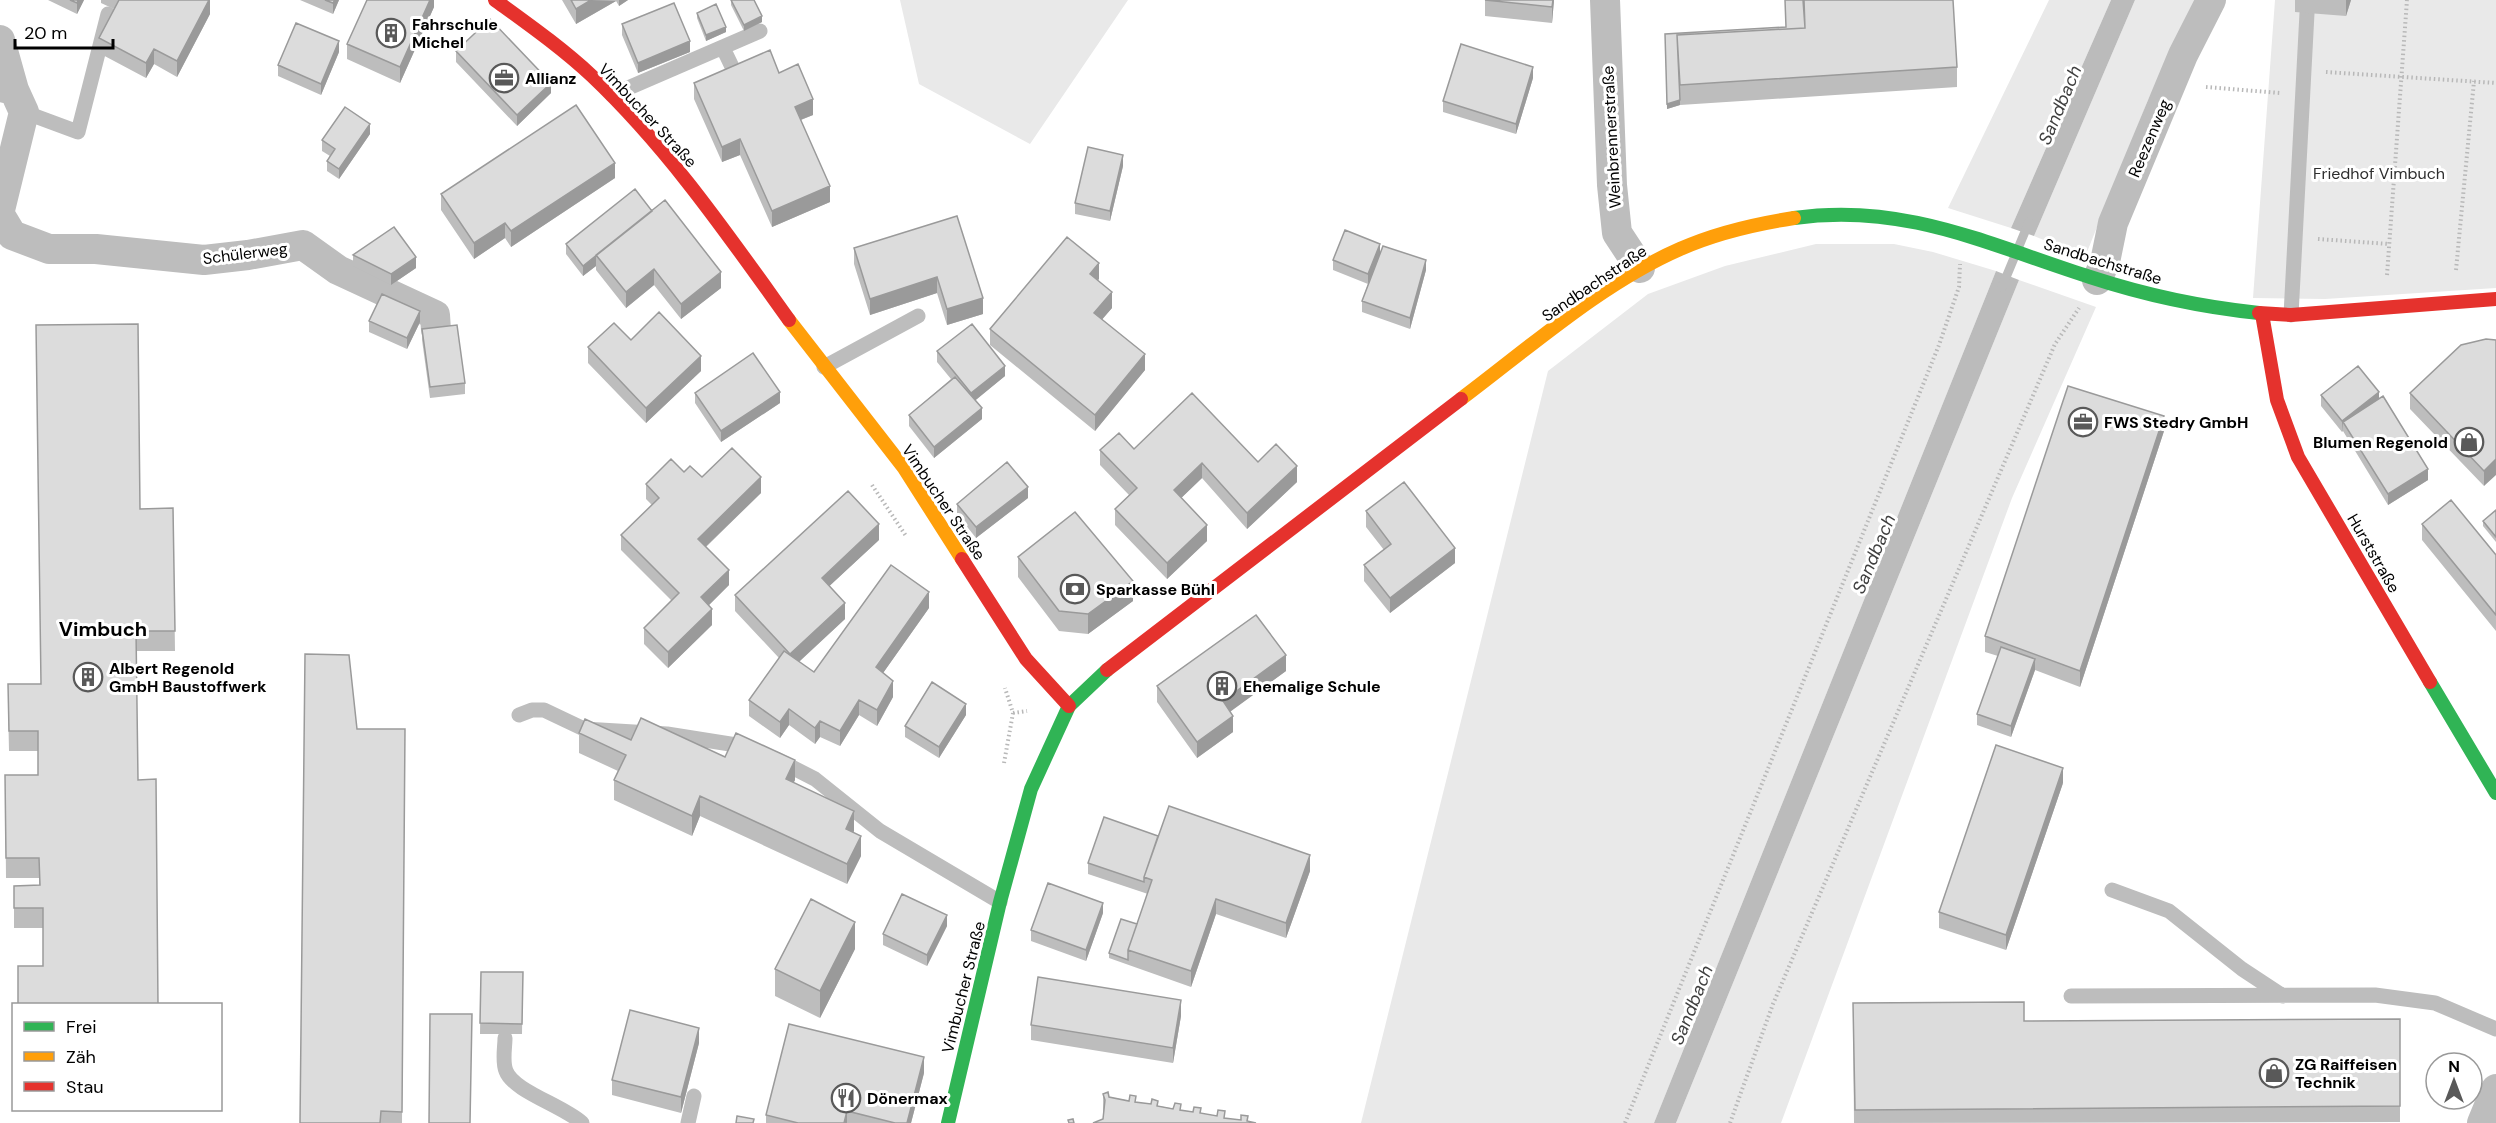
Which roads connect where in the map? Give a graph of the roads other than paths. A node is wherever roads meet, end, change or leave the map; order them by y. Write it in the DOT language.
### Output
graph roads {
  1 [pos="495,0"];
  2 [pos="1605,0"];
  3 [pos="2211,0"];
  4 [pos="2307,13"];
  5 [pos="108,14"];
  6 [pos="760,31"];
  7 [pos="0,40"];
  8 [pos="723,48"];
  9 [pos="735,73"];
  10 [pos="13,96"];
  11 [pos="612,96"];
  12 [pos="0,210"];
  13 [pos="0,215"];
  14 [pos="1640,268"];
  15 [pos="2097,280"];
  16 [pos="2496,299"];
  17 [pos="2262,314"];
  18 [pos="2291,315"];
  19 [pos="918,316"];
  20 [pos="436,330"];
  21 [pos="824,367"];
  22 [pos="1070,706"];
  23 [pos="519,715"];
  24 [pos="2496,793"];
  25 [pos="2112,890"];
  26 [pos="1000,902"];
  27 [pos="2071,996"];
  28 [pos="2283,996"];
  29 [pos="2496,1029"];
  30 [pos="505,1038"];
  31 [pos="2496,1089"];
  32 [pos="694,1096"];
  33 [pos="582,1123"];
  34 [pos="688,1123"];
  35 [pos="948,1123"];
  36 [pos="2482,1123"];
  1 -- 11 [label="street, Vimbucher Straße"];
  2 -- 14 [label="street, Weinbrennerstraße"];
  3 -- 15 [label="street, Reezenweg"];
  4 -- 18 [label="lane"];
  5 -- 10 [label="lane"];
  6 -- 8 [label="lane"];
  7 -- 10 [label="street"];
  8 -- 9 [label="lane"];
  8 -- 11 [label="lane"];
  10 -- 12 [label="street"];
  11 -- 21 [label="street, Vimbucher Straße"];
  13 -- 20 [label="street, Schülerweg"];
  14 -- 15 [label="street, Sandbachstraße"];
  14 -- 22 [label="street, Sandbachstraße"];
  15 -- 17 [label="street, Sandbachstraße"];
  16 -- 18 [label="street, Sandbachstraße"];
  17 -- 18 [label="street, Sandbachstraße"];
  17 -- 24 [label="street, Hurststraße"];
  19 -- 21 [label="lane"];
  21 -- 22 [label="street, Vimbucher Straße"];
  22 -- 26 [label="street, Vimbucher Straße"];
  23 -- 26 [label="lane"];
  25 -- 28 [label="lane"];
  26 -- 35 [label="street, Vimbucher Straße"];
  27 -- 28 [label="lane"];
  28 -- 29 [label="lane"];
  30 -- 33 [label="lane"];
  31 -- 36 [label="street"];
  32 -- 34 [label="lane"];
}
